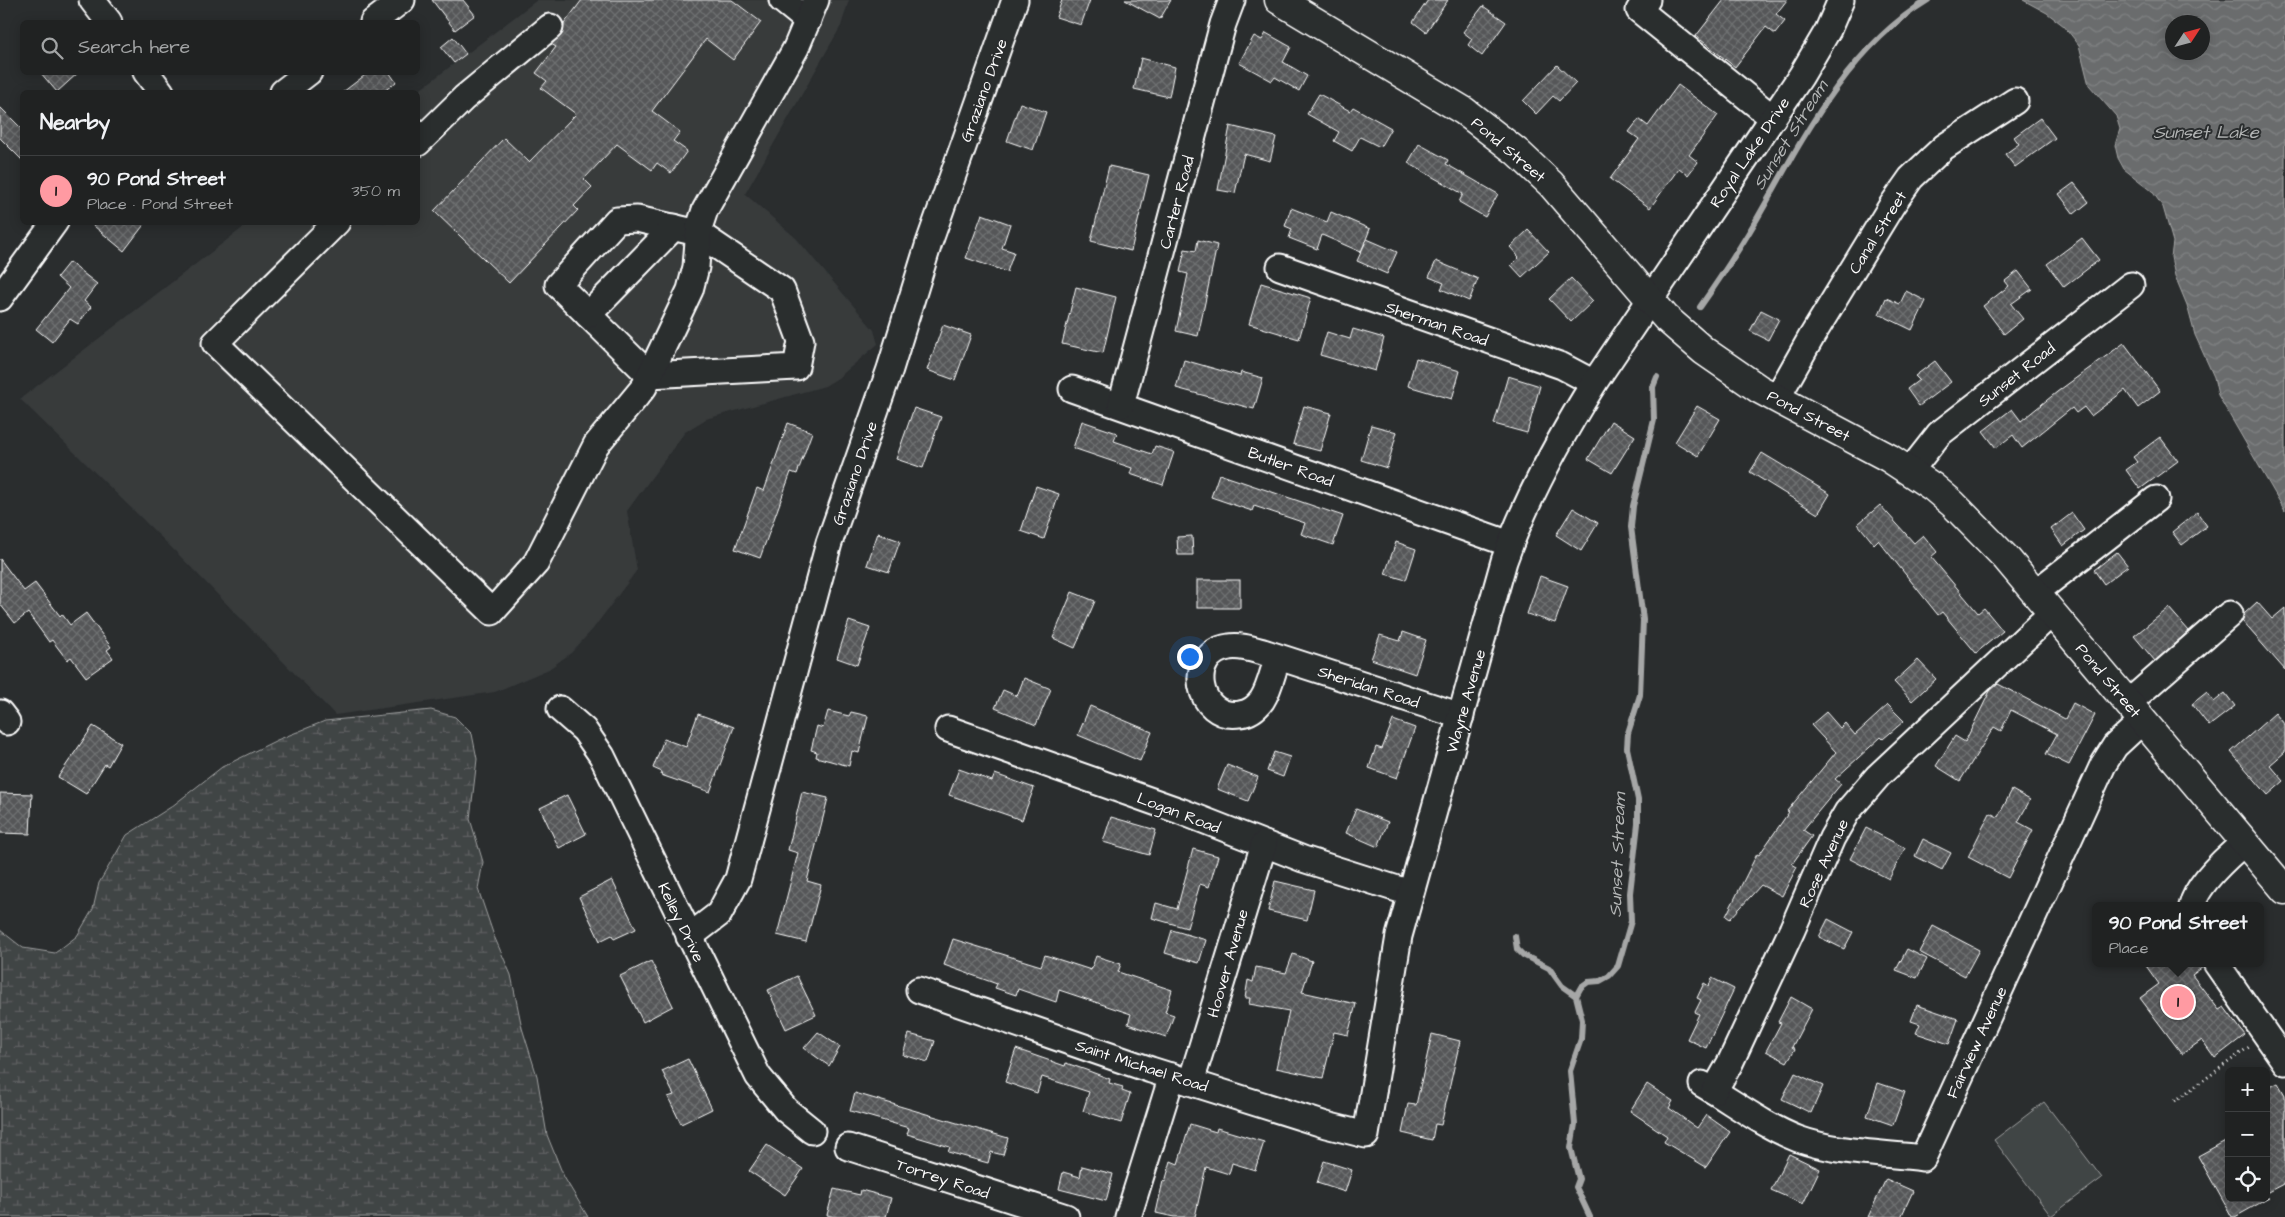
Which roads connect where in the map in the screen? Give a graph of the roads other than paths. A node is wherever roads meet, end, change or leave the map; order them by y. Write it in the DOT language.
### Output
graph roads {
  1 [pos="92,0"];
  2 [pos="402,0"];
  3 [pos="782,0"];
  4 [pos="1015,0"];
  5 [pos="1232,0"];
  6 [pos="1279,0"];
  7 [pos="1648,0"];
  8 [pos="1841,0"];
  9 [pos="812,10"];
  10 [pos="107,20"];
  11 [pos="376,20"];
  12 [pos="550,27"];
  13 [pos="305,75"];
  14 [pos="286,90"];
  15 [pos="2015,101"];
  16 [pos="1773,118"];
  17 [pos="420,141"];
  18 [pos="53,225"];
  19 [pos="334,225"];
  20 [pos="674,227"];
  21 [pos="698,233"];
  22 [pos="1280,267"];
  23 [pos="2131,285"];
  24 [pos="0,298"];
  25 [pos="1650,300"];
  26 [pos="588,315"];
  27 [pos="649,376"];
  28 [pos="1594,383"];
  29 [pos="1072,388"];
  30 [pos="1777,398"];
  31 [pos="1121,405"];
  32 [pos="1910,471"];
  33 [pos="2156,499"];
  34 [pos="1510,544"];
  35 [pos="2044,603"];
  36 [pos="2230,614"];
  37 [pos="1278,657"];
  38 [pos="560,709"];
  39 [pos="2135,712"];
  40 [pos="1461,716"];
  41 [pos="948,729"];
  42 [pos="2245,842"];
  43 [pos="1264,844"];
  44 [pos="2285,890"];
  45 [pos="1410,893"];
  46 [pos="2194,902"];
  47 [pos="689,937"];
  48 [pos="2219,967"];
  49 [pos="919,990"];
  50 [pos="2285,1062"];
  51 [pos="1182,1079"];
  52 [pos="1708,1087"];
  53 [pos="812,1131"];
  54 [pos="1366,1135"];
  55 [pos="848,1147"];
  56 [pos="1066,1217"];
  57 [pos="1128,1217"];
  1 -- 10 [label="street"];
  2 -- 11 [label="street"];
  3 -- 9 [label="street"];
  4 -- 47 [label="street, Graziano Drive"];
  5 -- 31 [label="street, Carter Road"];
  6 -- 25 [label="main road, Pond Street"];
  7 -- 16 [label="street"];
  8 -- 16 [label="street, Royal Lake Drive"];
  9 -- 21 [label="street"];
  12 -- 17 [label="street"];
  13 -- 14 [label="street"];
  15 -- 30 [label="street, Canal Street"];
  16 -- 25 [label="street, Royal Lake Drive"];
  18 -- 24 [label="street"];
  19 -- 27 [label="street"];
  20 -- 21 [label="street"];
  20 -- 26 [label="street"];
  20 -- 26 [label="street"];
  21 -- 27 [label="street"];
  21 -- 27 [label="street"];
  22 -- 28 [label="street, Sherman Road"];
  23 -- 32 [label="street, Sunset Road"];
  25 -- 28 [label="street, Wayne Avenue"];
  25 -- 30 [label="main road, Pond Street"];
  26 -- 27 [label="street"];
  28 -- 34 [label="street, Wayne Avenue"];
  29 -- 31 [label="street, Butler Road"];
  30 -- 32 [label="main road, Pond Street"];
  31 -- 34 [label="street, Butler Road"];
  32 -- 35 [label="main road, Pond Street"];
  33 -- 35 [label="street, Rose Avenue"];
  34 -- 40 [label="street, Wayne Avenue"];
  35 -- 39 [label="main road, Pond Street"];
  35 -- 52 [label="street, Rose Avenue"];
  36 -- 39 [label="street"];
  37 -- 40 [label="street, Sheridan Road"];
  38 -- 47 [label="street, Kelley Drive"];
  39 -- 42 [label="main road, Pond Street"];
  39 -- 52 [label="street, Fairview Avenue"];
  40 -- 45 [label="street, Wayne Avenue"];
  41 -- 43 [label="street, Logan Road"];
  42 -- 44 [label="main road, Pond Street"];
  42 -- 46 [label="street"];
  43 -- 45 [label="street, Logan Road"];
  43 -- 51 [label="street, Hoover Avenue"];
  45 -- 54 [label="street, Wayne Avenue"];
  47 -- 53 [label="street, Kelley Drive"];
  48 -- 50 [label="street"];
  49 -- 51 [label="street, Saint Michael Road"];
  51 -- 54 [label="street, Saint Michael Road"];
  51 -- 57 [label="street, Hoover Avenue"];
  55 -- 56 [label="street, Torrey Road"];
}
